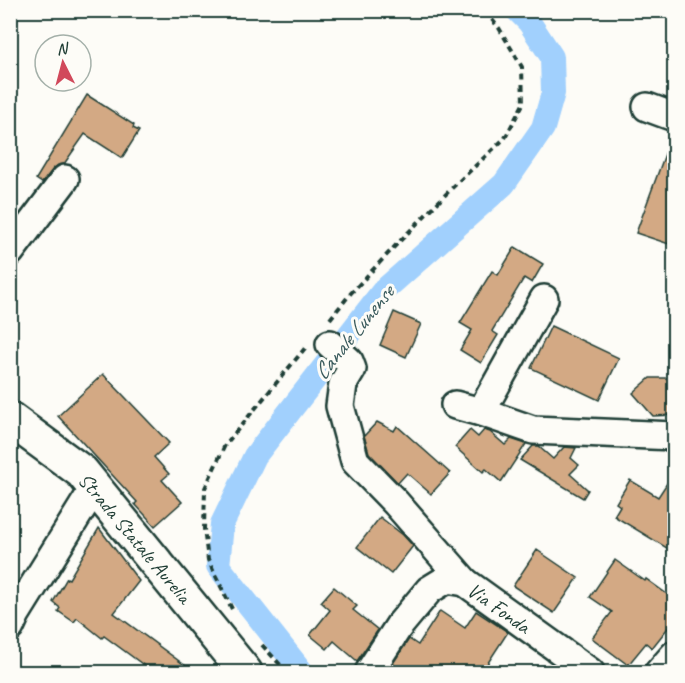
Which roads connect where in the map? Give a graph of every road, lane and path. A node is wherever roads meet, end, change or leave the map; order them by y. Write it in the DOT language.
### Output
graph roads {
  1 [pos="647,107"];
  2 [pos="675,117"];
  3 [pos="65,179"];
  4 [pos="10,252"];
  5 [pos="544,299"];
  6 [pos="340,353"];
  7 [pos="454,405"];
  8 [pos="481,412"];
  9 [pos="10,419"];
  10 [pos="675,436"];
  11 [pos="95,487"];
  12 [pos="465,582"];
  13 [pos="10,627"];
  14 [pos="675,655"];
  15 [pos="245,672"];
  16 [pos="369,672"];
  17 [pos="590,672"];
  18 [pos="659,672"];
  1 -- 2 [label="street"];
  3 -- 4 [label="street"];
  5 -- 8 [label="street"];
  6 -- 12 [label="street"];
  7 -- 8 [label="street"];
  8 -- 10 [label="street"];
  9 -- 11 [label="main road, Strada Statale Aurelia"];
  11 -- 13 [label="street"];
  11 -- 15 [label="main road, Strada Statale Aurelia"];
  12 -- 16 [label="street, Via Fonda"];
  12 -- 17 [label="street, Via Fonda"];
  14 -- 18 [label="street"];
}
